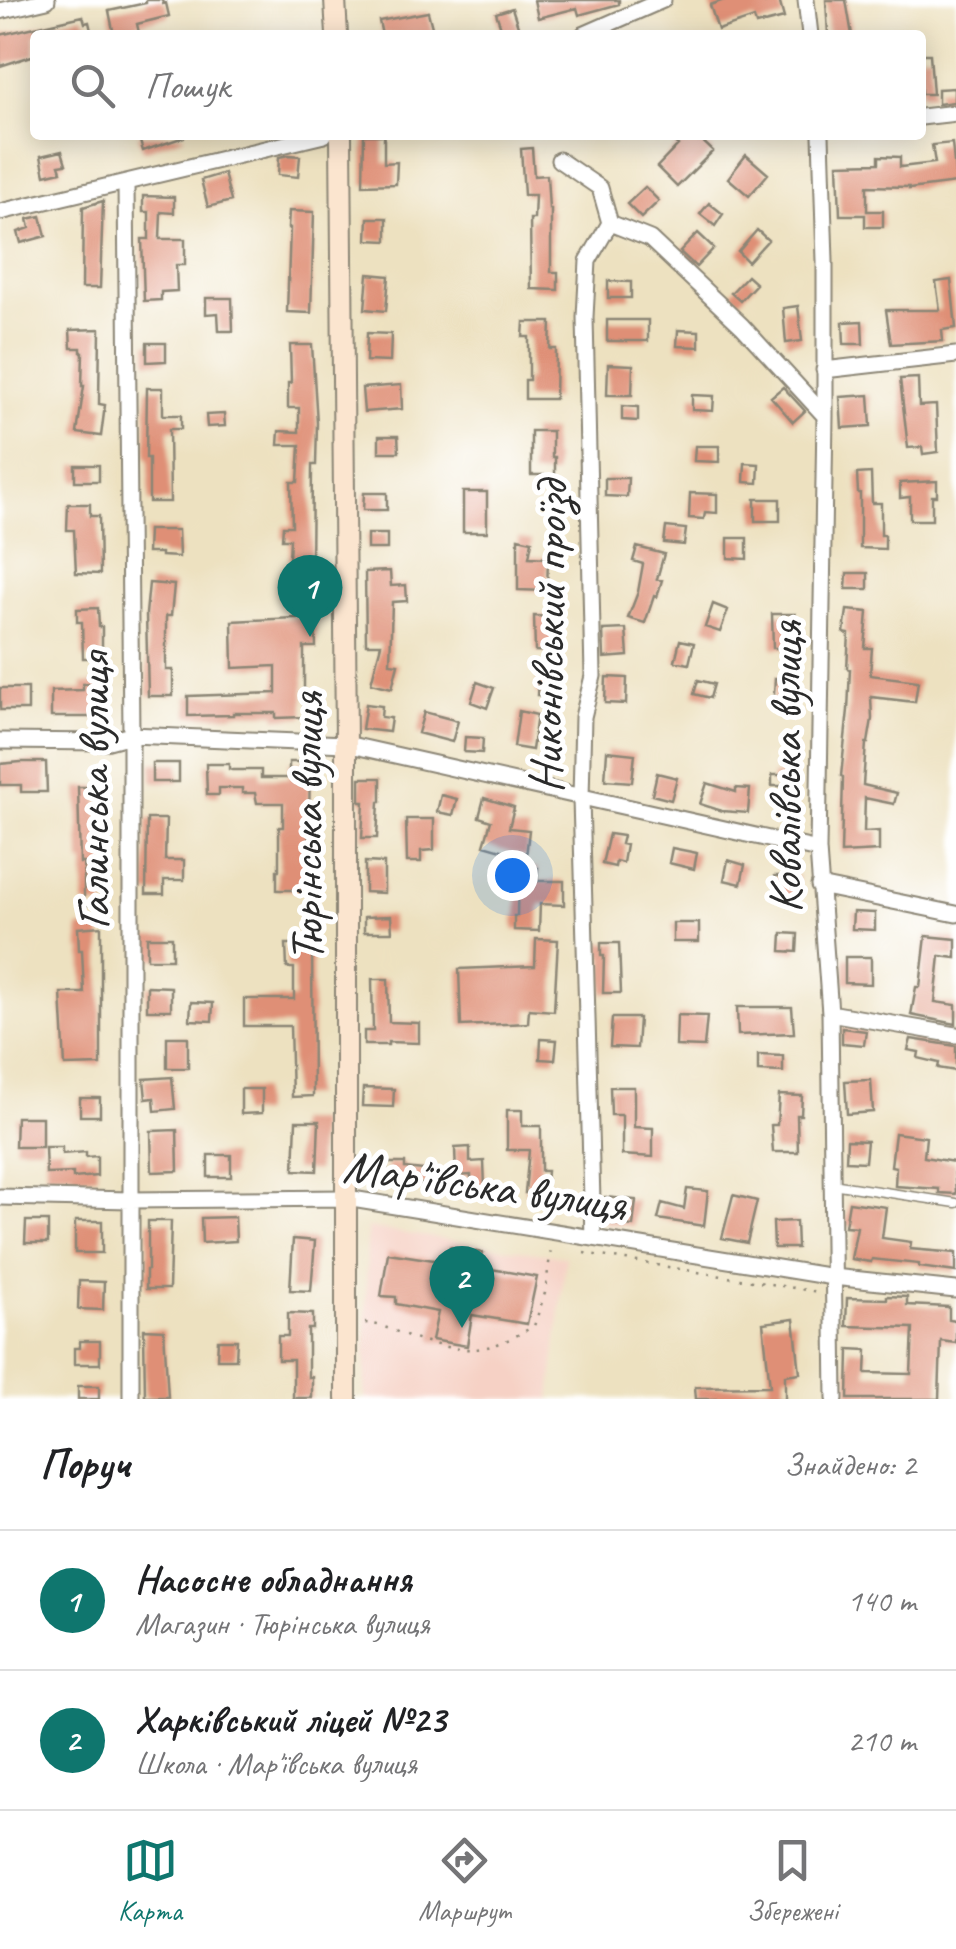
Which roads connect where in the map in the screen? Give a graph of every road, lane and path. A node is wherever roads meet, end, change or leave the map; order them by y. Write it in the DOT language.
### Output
graph roads {
  1 [pos="47,0"];
  2 [pos="335,0"];
  3 [pos="663,0"];
  4 [pos="806,0"];
  5 [pos="24,3"];
  6 [pos="0,11"];
  7 [pos="337,30"];
  8 [pos="594,30"];
  9 [pos="809,30"];
  10 [pos="956,113"];
  11 [pos="926,116"];
  12 [pos="303,140"];
  13 [pos="342,140"];
  14 [pos="821,140"];
  15 [pos="560,160"];
  16 [pos="126,183"];
  17 [pos="0,212"];
  18 [pos="610,223"];
  19 [pos="956,355"];
  20 [pos="824,370"];
  21 [pos="825,416"];
  22 [pos="132,734"];
  23 [pos="0,742"];
  24 [pos="346,744"];
  25 [pos="581,798"];
  26 [pos="818,850"];
  27 [pos="819,886"];
  28 [pos="956,914"];
  29 [pos="830,1013"];
  30 [pos="956,1035"];
  31 [pos="832,1184"];
  32 [pos="0,1197"];
  33 [pos="346,1198"];
  34 [pos="130,1200"];
  35 [pos="956,1203"];
  36 [pos="593,1238"];
  37 [pos="551,1248"];
  38 [pos="570,1251"];
  39 [pos="834,1277"];
  40 [pos="956,1290"];
  41 [pos="834,1294"];
  42 [pos="356,1322"];
  43 [pos="130,1399"];
  44 [pos="346,1399"];
  45 [pos="835,1399"];
  1 -- 5 [label="street"];
  2 -- 7 [label="main road"];
  3 -- 8 [label="street"];
  4 -- 9 [label="street"];
  5 -- 6 [label="street"];
  10 -- 11 [label="street"];
  12 -- 16 [label="street"];
  13 -- 24 [label="main road, Тюрінська вулиця"];
  14 -- 20 [label="street, Ковалівська вулиця"];
  15 -- 18 [label="street"];
  16 -- 17 [label="street"];
  16 -- 22 [label="street, Галинська вулиця"];
  18 -- 21 [label="street"];
  18 -- 25 [label="street, Никонівський проїзд"];
  19 -- 20 [label="street"];
  20 -- 21 [label="street, Ковалівська вулиця"];
  21 -- 26 [label="street, Ковалівська вулиця"];
  22 -- 23 [label="street"];
  22 -- 24 [label="street"];
  22 -- 34 [label="street, Галинська вулиця"];
  24 -- 25 [label="street"];
  24 -- 33 [label="main road, Тюрінська вулиця"];
  25 -- 26 [label="street"];
  25 -- 36 [label="street, Никонівський проїзд"];
  26 -- 27 [label="street, Ковалівська вулиця"];
  27 -- 28 [label="street"];
  27 -- 29 [label="street, Ковалівська вулиця"];
  29 -- 30 [label="street"];
  29 -- 31 [label="street, Ковалівська вулиця"];
  31 -- 35 [label="lane"];
  31 -- 39 [label="street, Ковалівська вулиця"];
  32 -- 34 [label="street, Мар'ївська вулиця"];
  33 -- 34 [label="street, Мар'ївська вулиця"];
  33 -- 36 [label="street, Мар'ївська вулиця"];
  33 -- 44 [label="main road, Тюрінська вулиця"];
  34 -- 43 [label="street, Галинська вулиця"];
  36 -- 39 [label="street, Мар'ївська вулиця"];
  37 -- 42 [label="path"];
  38 -- 41 [label="path"];
  39 -- 40 [label="street, Мар'ївська вулиця"];
  39 -- 41 [label="street, Ковалівська вулиця"];
  41 -- 45 [label="street, Ковалівська вулиця"];
}
